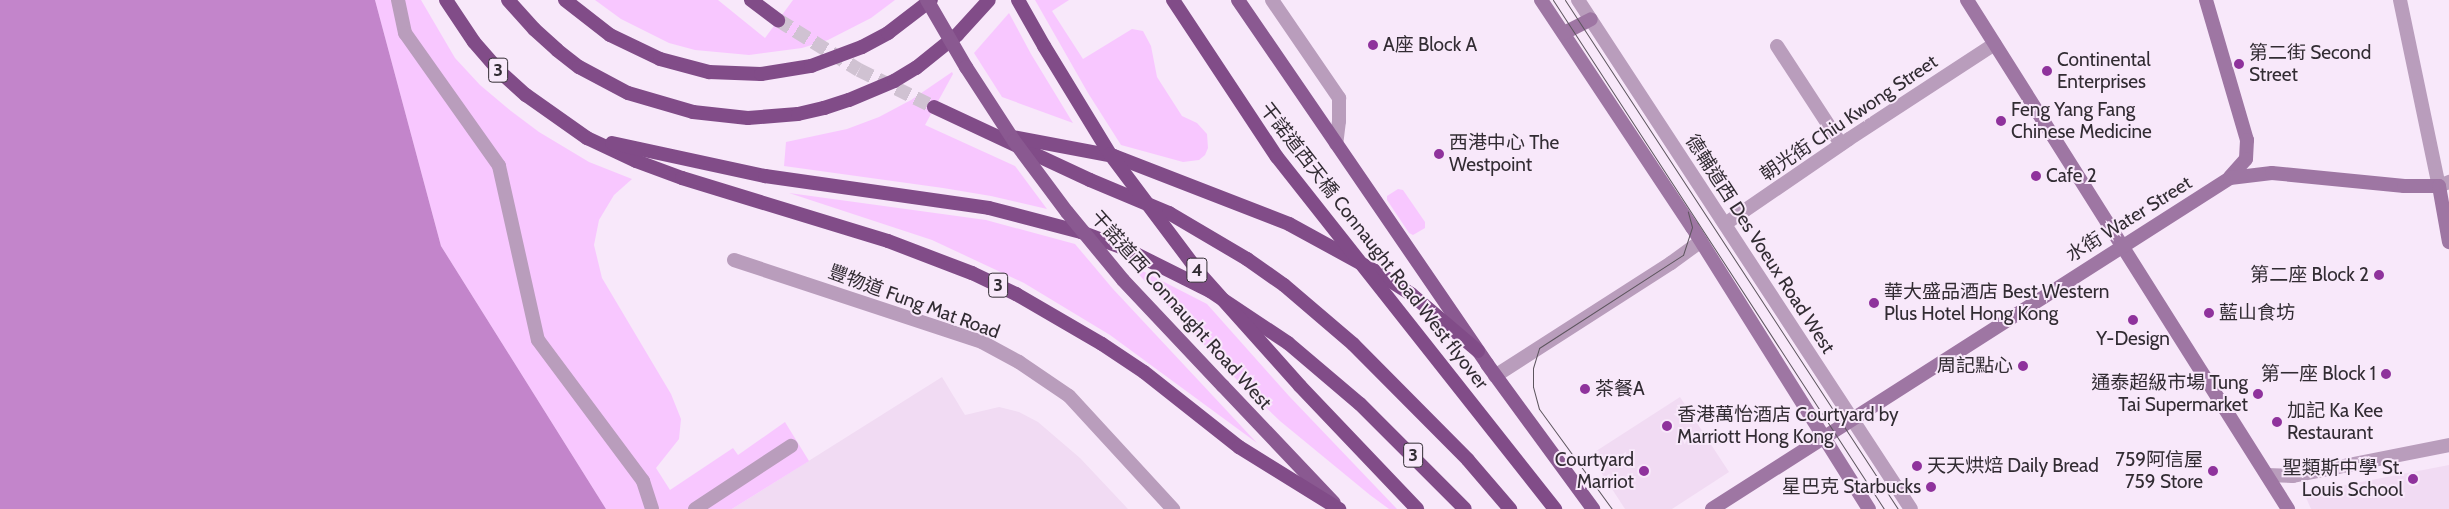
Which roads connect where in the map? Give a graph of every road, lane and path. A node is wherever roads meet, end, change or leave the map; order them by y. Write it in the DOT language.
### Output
graph roads {
  1 [pos="398,0"];
  2 [pos="446,0"];
  3 [pos="508,0"];
  4 [pos="566,0"];
  5 [pos="751,0"];
  6 [pos="927,0"];
  7 [pos="931,0"];
  8 [pos="989,0"];
  9 [pos="1018,0"];
  10 [pos="1173,0"];
  11 [pos="1238,0"];
  12 [pos="1272,0"];
  13 [pos="1541,0"];
  14 [pos="1578,0"];
  15 [pos="1967,0"];
  16 [pos="2206,0"];
  17 [pos="2400,0"];
  18 [pos="1591,19"];
  19 [pos="778,20"];
  20 [pos="1564,33"];
  21 [pos="1995,44"];
  22 [pos="1777,46"];
  23 [pos="934,107"];
  24 [pos="986,132"];
  25 [pos="586,138"];
  26 [pos="1336,144"];
  27 [pos="1841,144"];
  28 [pos="2230,178"];
  29 [pos="2444,184"];
  30 [pos="1725,224"];
  31 [pos="1701,241"];
  32 [pos="2449,242"];
  33 [pos="2123,246"];
  34 [pos="734,260"];
  35 [pos="1478,351"];
  36 [pos="1495,376"];
  37 [pos="1852,418"];
  38 [pos="1822,437"];
  39 [pos="2449,445"];
  40 [pos="791,446"];
  41 [pos="2267,475"];
  42 [pos="652,509"];
  43 [pos="695,509"];
  44 [pos="1173,509"];
  45 [pos="1339,509"];
  46 [pos="1417,509"];
  47 [pos="1465,509"];
  48 [pos="1510,509"];
  49 [pos="1555,509"];
  50 [pos="1592,509"];
  51 [pos="1712,509"];
  52 [pos="1869,509"];
  53 [pos="1912,509"];
  54 [pos="2288,509"];
  1 -- 42 [label="street"];
  2 -- 25 [label="highway, 3"];
  3 -- 8 [label="highway"];
  4 -- 7 [label="highway"];
  5 -- 19 [label="highway"];
  6 -- 45 [label="main road, 干諾道西 Connaught Road West, bridge"];
  9 -- 46 [label="highway, 4, bridge"];
  10 -- 49 [label="highway, 干諾道西天橋 Connaught Road West flyover, bridge"];
  11 -- 26 [label="main road"];
  12 -- 26 [label="street"];
  13 -- 20 [label="main road"];
  14 -- 18 [label="street, 德輔道西 Des Voeux Road West"];
  15 -- 21 [label="main road"];
  16 -- 28 [label="main road"];
  17 -- 29 [label="street"];
  18 -- 20 [label="main road"];
  18 -- 30 [label="street, 德輔道西 Des Voeux Road West"];
  20 -- 31 [label="main road"];
  21 -- 27 [label="street, 朝光街 Chiu Kwong Street"];
  21 -- 33 [label="main road"];
  22 -- 27 [label="street"];
  23 -- 24 [label="highway, 3"];
  24 -- 35 [label="highway"];
  24 -- 48 [label="highway, 3"];
  25 -- 45 [label="highway, 3"];
  25 -- 47 [label="highway, 3"];
  26 -- 35 [label="main road"];
  27 -- 30 [label="street, 朝光街 Chiu Kwong Street"];
  28 -- 29 [label="main road, 水街 Water Street"];
  28 -- 33 [label="main road, 水街 Water Street"];
  29 -- 32 [label="main road"];
  30 -- 37 [label="street, 德輔道西 Des Voeux Road West"];
  31 -- 36 [label="street"];
  31 -- 38 [label="main road"];
  33 -- 37 [label="main road, 水街 Water Street"];
  33 -- 41 [label="main road"];
  34 -- 44 [label="street, 豐物道 Fung Mat Road"];
  35 -- 36 [label="main road"];
  36 -- 50 [label="main road"];
  37 -- 38 [label="main road, 水街 Water Street"];
  37 -- 53 [label="street, 德輔道西 Des Voeux Road West"];
  38 -- 51 [label="main road, 水街 Water Street"];
  38 -- 52 [label="main road"];
  39 -- 41 [label="street"];
  40 -- 43 [label="street"];
  41 -- 54 [label="main road"];
}
